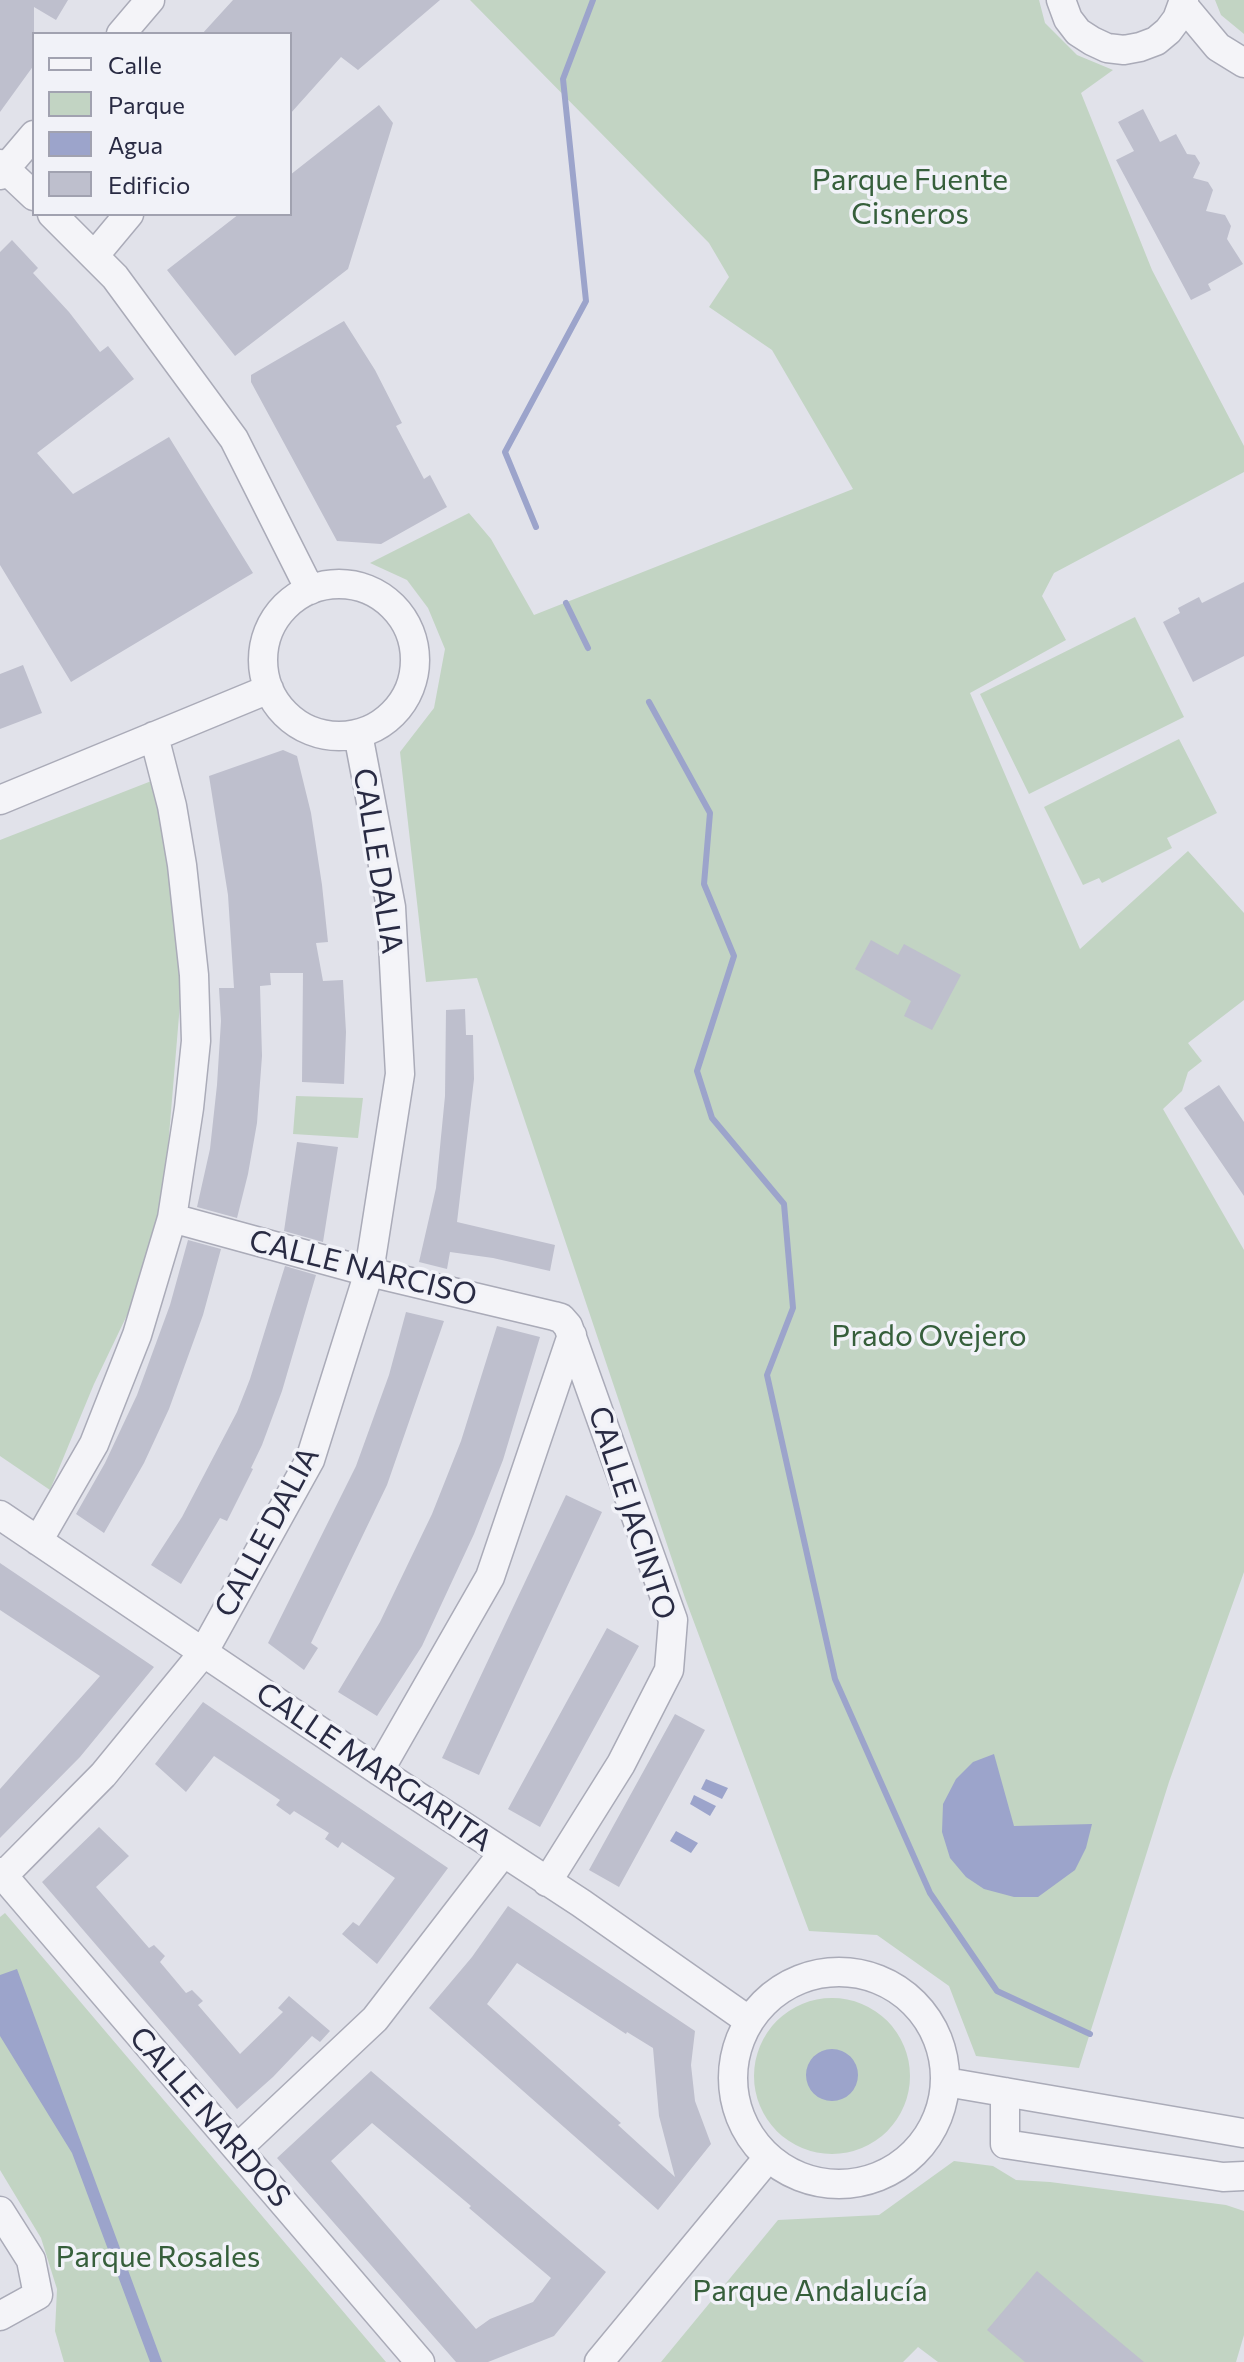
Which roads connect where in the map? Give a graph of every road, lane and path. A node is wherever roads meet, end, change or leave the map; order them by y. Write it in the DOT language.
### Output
graph roads {
  1 [pos="150,0"];
  2 [pos="1061,0"];
  3 [pos="1184,2"];
  4 [pos="123,32"];
  5 [pos="1156,41"];
  6 [pos="1218,47"];
  7 [pos="1244,63"];
  8 [pos="32,137"];
  9 [pos="2,169"];
  10 [pos="32,194"];
  11 [pos="58,216"];
  12 [pos="127,216"];
  13 [pos="94,256"];
  14 [pos="310,590"];
  15 [pos="269,689"];
  16 [pos="358,734"];
  17 [pos="154,736"];
  18 [pos="0,800"];
  19 [pos="172,1218"];
  20 [pos="369,1272"];
  21 [pos="563,1325"];
  22 [pos="597,1405"];
  23 [pos="539,1431"];
  24 [pos="0,1515"];
  25 [pos="38,1541"];
  26 [pos="203,1653"];
  27 [pos="379,1771"];
  28 [pos="503,1853"];
  29 [pos="1,1876"];
  30 [pos="547,1882"];
  31 [pos="748,2020"];
  32 [pos="946,2082"];
  33 [pos="1005,2092"];
  34 [pos="1244,2132"];
  35 [pos="238,2148"];
  36 [pos="767,2159"];
  37 [pos="1244,2160"];
  38 [pos="1244,2176"];
  39 [pos="0,2211"];
  40 [pos="0,2316"];
  41 [pos="420,2362"];
  42 [pos="599,2362"];
  1 -- 4 [label="street"];
  2 -- 5 [label="street"];
  3 -- 5 [label="street"];
  3 -- 6 [label="street"];
  5 -- 6 [label="street"];
  6 -- 7 [label="street"];
  8 -- 9 [label="street"];
  9 -- 10 [label="street"];
  11 -- 13 [label="street"];
  12 -- 13 [label="street"];
  13 -- 14 [label="street"];
  14 -- 15 [label="street"];
  14 -- 16 [label="street"];
  15 -- 16 [label="street"];
  15 -- 17 [label="street"];
  16 -- 20 [label="street, CALLE DALIA"];
  17 -- 18 [label="street"];
  17 -- 19 [label="street"];
  19 -- 20 [label="street, CALLE NARCISO"];
  19 -- 25 [label="street"];
  20 -- 21 [label="street, CALLE NARCISO"];
  20 -- 26 [label="street, CALLE DALIA"];
  21 -- 22 [label="street, CALLE JACINTO"];
  21 -- 23 [label="street"];
  22 -- 23 [label="street"];
  22 -- 30 [label="street, CALLE JACINTO"];
  23 -- 27 [label="street"];
  24 -- 25 [label="street, CALLE MARGARITA"];
  25 -- 26 [label="street, CALLE MARGARITA"];
  26 -- 27 [label="street, CALLE MARGARITA"];
  26 -- 29 [label="street, CALLE DALIA"];
  27 -- 28 [label="street, CALLE MARGARITA"];
  28 -- 30 [label="street, CALLE MARGARITA"];
  28 -- 35 [label="street"];
  29 -- 35 [label="street, CALLE NARDOS"];
  30 -- 31 [label="street, CALLE MARGARITA"];
  31 -- 32 [label="street"];
  31 -- 36 [label="street"];
  32 -- 33 [label="street"];
  32 -- 36 [label="street"];
  33 -- 34 [label="street"];
  33 -- 38 [label="street"];
  34 -- 37 [label="street"];
  35 -- 41 [label="street, CALLE NARDOS"];
  36 -- 42 [label="street"];
  39 -- 40 [label="street"];
}
